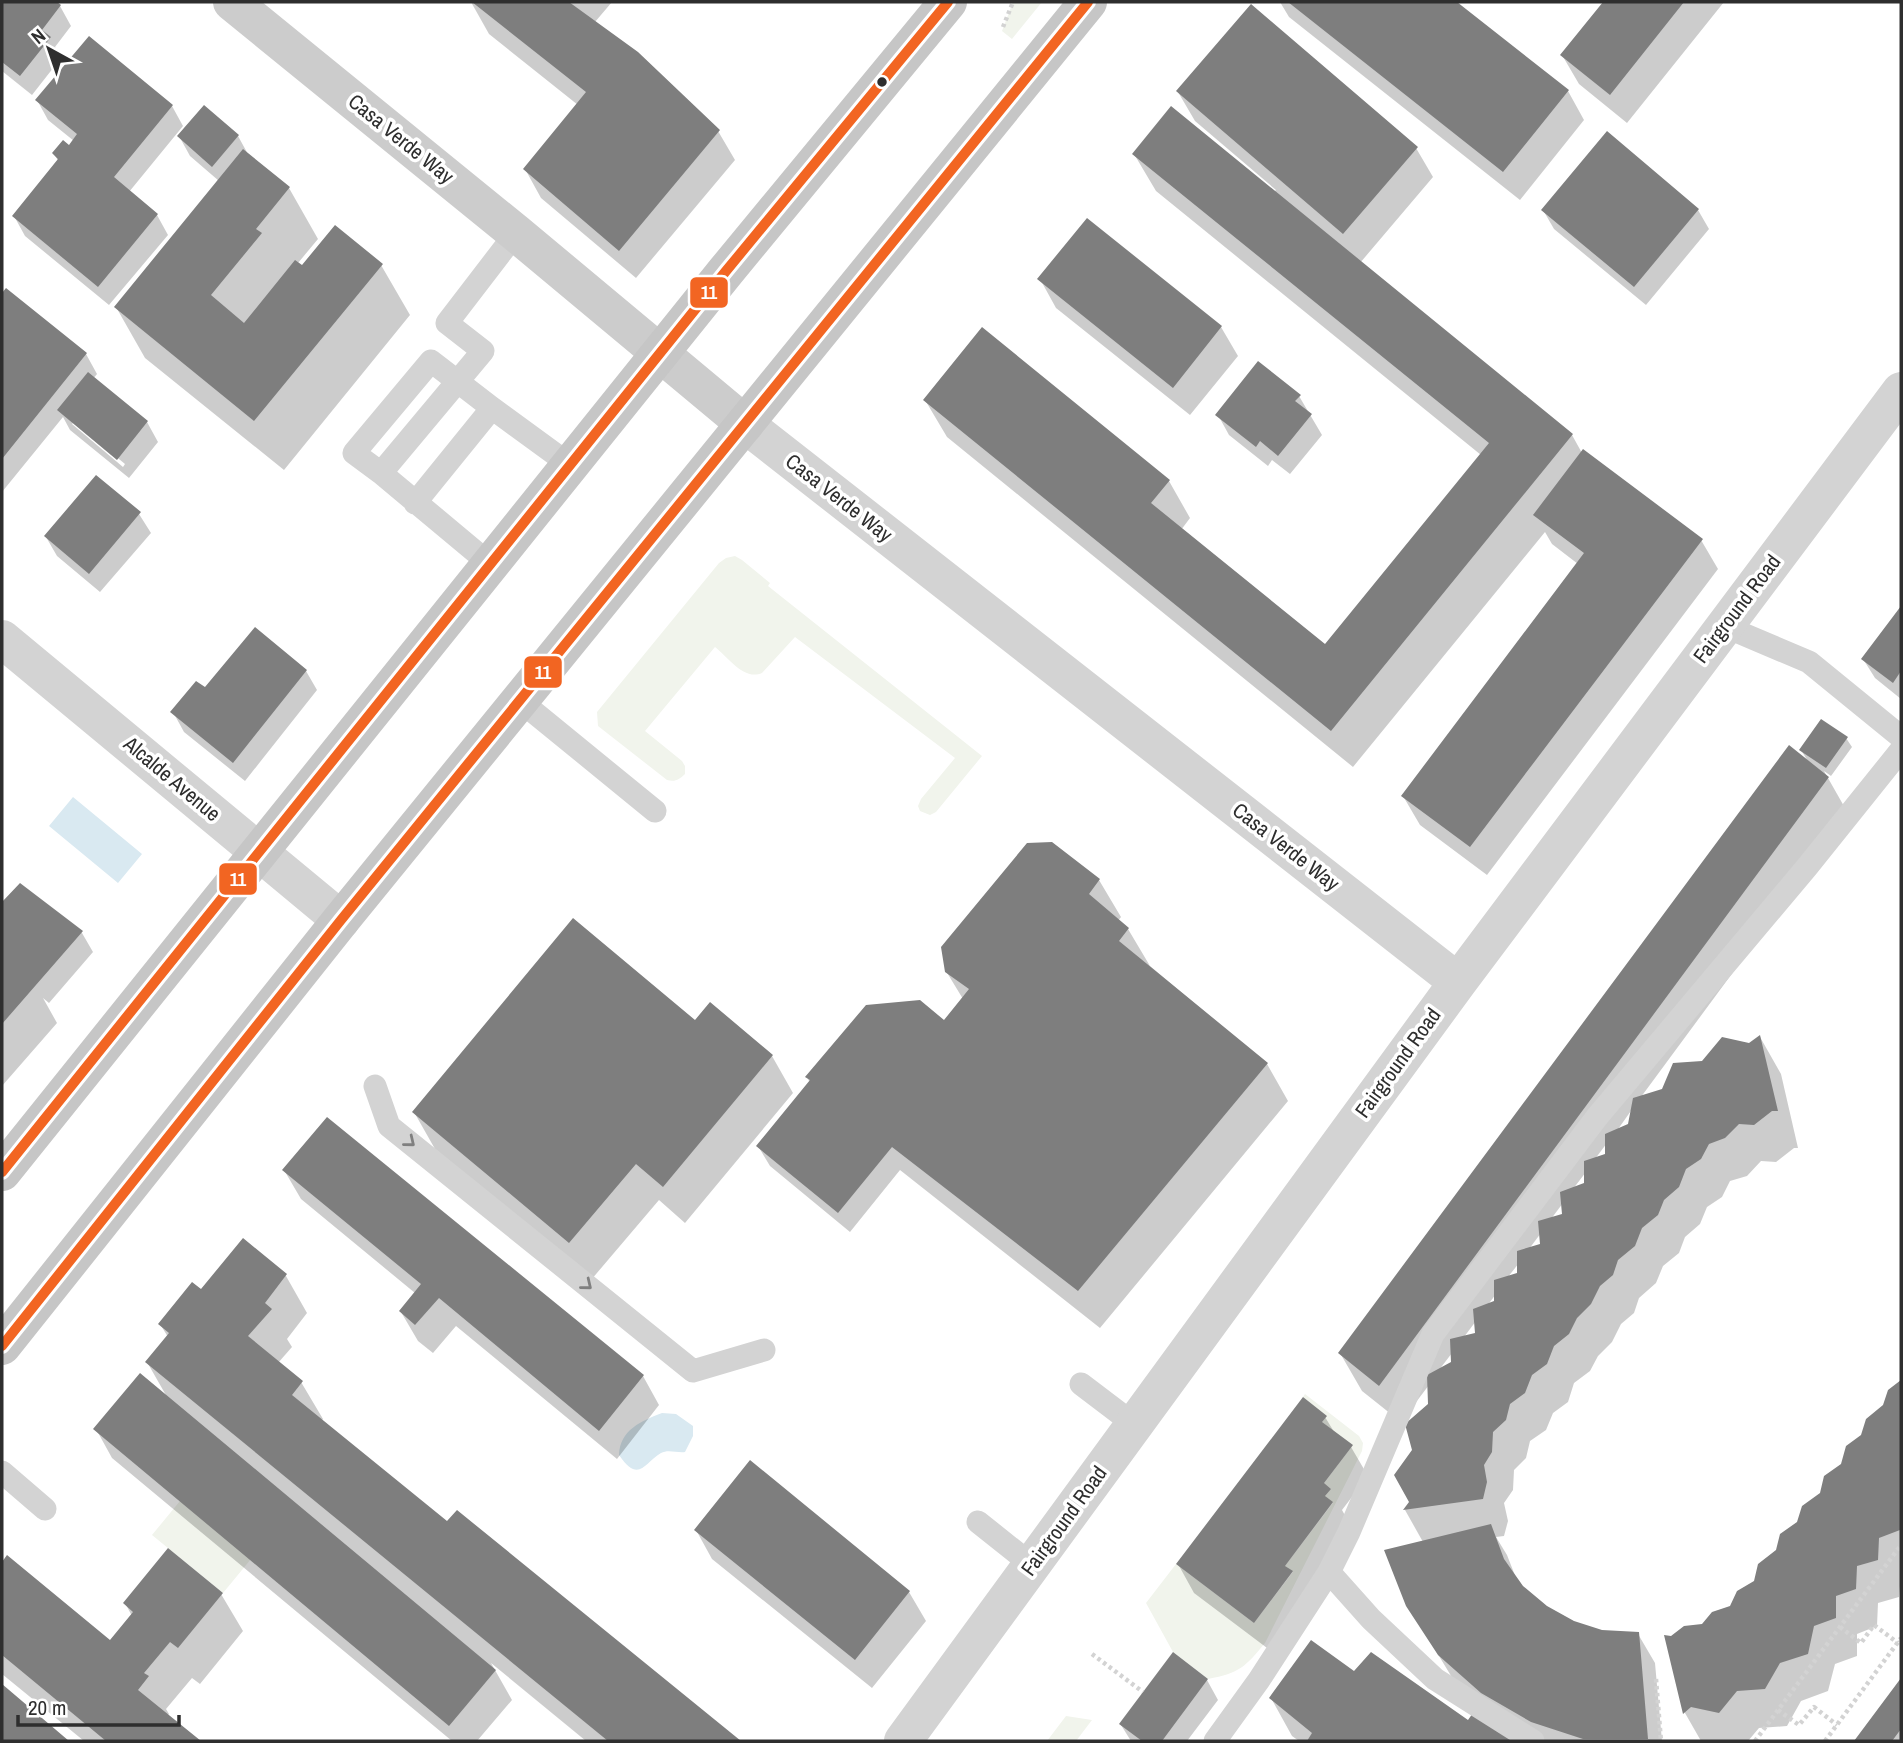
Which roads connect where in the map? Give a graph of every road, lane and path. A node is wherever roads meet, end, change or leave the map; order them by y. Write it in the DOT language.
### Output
graph roads {
  1 [pos="232,2"];
  2 [pos="948,2"];
  3 [pos="1088,2"];
  4 [pos="516,233"];
  5 [pos="661,354"];
  6 [pos="457,381"];
  7 [pos="1901,391"];
  8 [pos="492,408"];
  9 [pos="744,424"];
  10 [pos="570,465"];
  11 [pos="381,473"];
  12 [pos="415,503"];
  13 [pos="490,564"];
  14 [pos="1724,626"];
  15 [pos="2,639"];
  16 [pos="519,700"];
  17 [pos="1901,737"];
  18 [pos="1901,750"];
  19 [pos="655,811"];
  20 [pos="258,852"];
  21 [pos="341,920"];
  22 [pos="1458,982"];
  23 [pos="375,1086"];
  24 [pos="2,1172"];
  25 [pos="2,1346"];
  26 [pos="764,1350"];
  27 [pos="1082,1384"];
  28 [pos="1135,1425"];
  29 [pos="2,1472"];
  30 [pos="46,1509"];
  31 [pos="978,1522"];
  32 [pos="1901,1545"];
  33 [pos="1032,1565"];
  34 [pos="1329,1572"];
  35 [pos="1840,1627"];
  36 [pos="1900,1640"];
  37 [pos="1092,1654"];
  38 [pos="1656,1679"];
  39 [pos="1143,1692"];
  40 [pos="1778,1710"];
  41 [pos="1837,1725"];
  42 [pos="903,1741"];
  43 [pos="1214,1741"];
  44 [pos="1533,1741"];
  45 [pos="1661,1741"];
  46 [pos="1755,1741"];
  47 [pos="1825,1741"];
  1 -- 4 [label="main road, Casa Verde Way"];
  2 -- 5 [label="main road"];
  3 -- 9 [label="main road"];
  4 -- 5 [label="main road, Casa Verde Way"];
  4 -- 6 [label="lane"];
  5 -- 9 [label="main road, Casa Verde Way"];
  5 -- 10 [label="main road"];
  6 -- 8 [label="lane"];
  6 -- 11 [label="lane"];
  6 -- 11 [label="lane"];
  7 -- 14 [label="street, Fairground Road"];
  8 -- 10 [label="lane"];
  8 -- 12 [label="lane"];
  9 -- 16 [label="main road"];
  9 -- 22 [label="street, Casa Verde Way"];
  10 -- 13 [label="main road"];
  11 -- 12 [label="lane"];
  12 -- 13 [label="lane"];
  13 -- 20 [label="main road"];
  14 -- 17 [label="lane"];
  14 -- 22 [label="street, Fairground Road"];
  15 -- 20 [label="street, Alcalde Avenue"];
  16 -- 19 [label="lane"];
  16 -- 21 [label="main road"];
  18 -- 34 [label="lane"];
  20 -- 21 [label="street, Alcalde Avenue"];
  20 -- 24 [label="main road"];
  21 -- 25 [label="main road"];
  22 -- 28 [label="street, Fairground Road"];
  23 -- 26 [label="lane, one-way"];
  27 -- 28 [label="lane"];
  28 -- 33 [label="street, Fairground Road"];
  29 -- 30 [label="lane"];
  31 -- 33 [label="lane"];
  32 -- 35 [label="path"];
  33 -- 42 [label="street, Fairground Road"];
  34 -- 43 [label="lane"];
  34 -- 44 [label="lane"];
  35 -- 36 [label="path"];
  35 -- 40 [label="path"];
  36 -- 41 [label="path"];
  37 -- 39 [label="path"];
  38 -- 45 [label="path"];
  40 -- 41 [label="path"];
  40 -- 46 [label="path"];
  41 -- 47 [label="path"];
}
